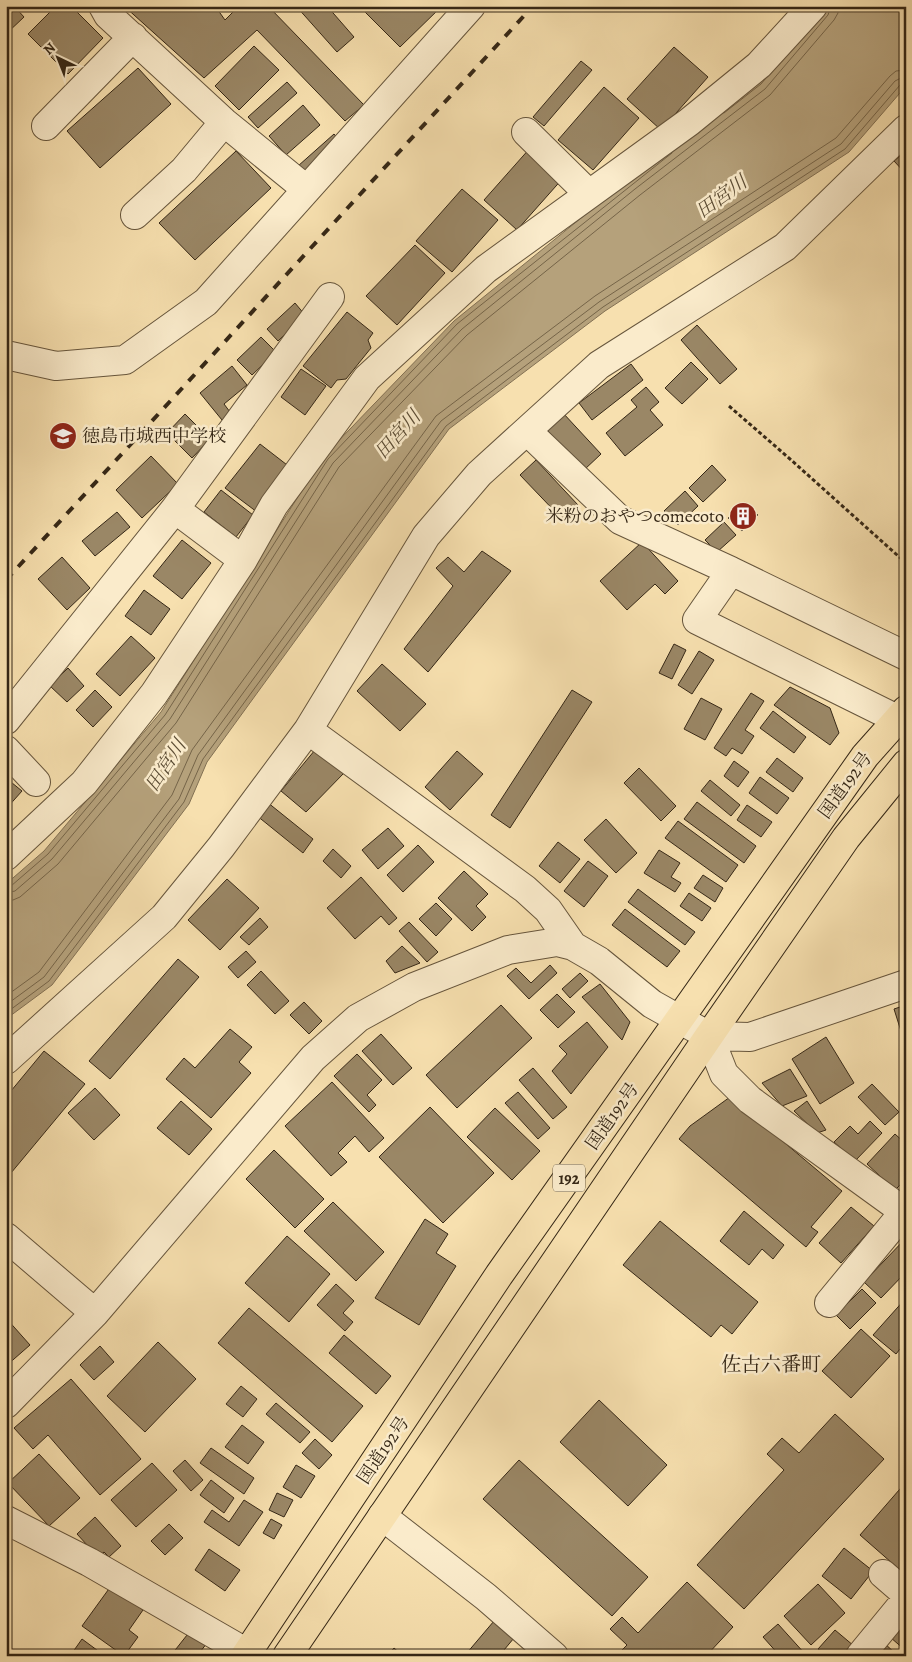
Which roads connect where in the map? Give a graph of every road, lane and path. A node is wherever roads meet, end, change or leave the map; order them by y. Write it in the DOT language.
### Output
graph roads {
  1 [pos="103,6"];
  2 [pos="471,6"];
  3 [pos="813,6"];
  4 [pos="133,37"];
  5 [pos="224,122"];
  6 [pos="46,126"];
  7 [pos="906,129"];
  8 [pos="526,132"];
  9 [pos="306,189"];
  10 [pos="590,194"];
  11 [pos="135,216"];
  12 [pos="330,297"];
  13 [pos="6,355"];
  14 [pos="729,406"];
  15 [pos="528,431"];
  16 [pos="175,510"];
  17 [pos="243,560"];
  18 [pos="906,563"];
  19 [pos="731,571"];
  20 [pos="906,656"];
  21 [pos="901,714"];
  22 [pos="6,720"];
  23 [pos="308,730"];
  24 [pos="6,750"];
  25 [pos="903,770"];
  26 [pos="36,782"];
  27 [pos="6,856"];
  28 [pos="573,946"];
  29 [pos="906,984"];
  30 [pos="680,1020"];
  31 [pos="709,1036"];
  32 [pos="6,1060"];
  33 [pos="905,1213"];
  34 [pos="6,1237"];
  35 [pos="828,1303"];
  36 [pos="95,1313"];
  37 [pos="6,1404"];
  38 [pos="382,1516"];
  39 [pos="6,1520"];
  40 [pos="883,1574"];
  41 [pos="906,1594"];
  42 [pos="906,1600"];
  43 [pos="246,1654"];
  44 [pos="287,1656"];
  45 [pos="554,1656"];
  46 [pos="860,1656"];
  1 -- 4 [label="street"];
  2 -- 9 [label="street"];
  3 -- 10 [label="street"];
  4 -- 5 [label="street"];
  4 -- 6 [label="street"];
  5 -- 9 [label="street"];
  5 -- 11 [label="street"];
  7 -- 15 [label="street"];
  8 -- 10 [label="street"];
  9 -- 13 [label="street"];
  10 -- 17 [label="street"];
  12 -- 16 [label="street"];
  14 -- 18 [label="path"];
  15 -- 19 [label="street"];
  15 -- 23 [label="street"];
  16 -- 17 [label="street"];
  16 -- 22 [label="street"];
  17 -- 27 [label="street"];
  19 -- 20 [label="street"];
  19 -- 21 [label="street"];
  21 -- 30 [label="highway, 国道192号 / 192"];
  23 -- 28 [label="street"];
  23 -- 32 [label="street"];
  24 -- 26 [label="street"];
  25 -- 31 [label="highway, 国道192号 / 192"];
  28 -- 30 [label="street"];
  28 -- 36 [label="street"];
  29 -- 31 [label="street"];
  30 -- 31 [label="street"];
  30 -- 43 [label="highway, 国道192号 / 192"];
  31 -- 33 [label="street"];
  31 -- 38 [label="highway, 国道192号 / 192"];
  33 -- 35 [label="street"];
  34 -- 36 [label="street"];
  36 -- 37 [label="street"];
  38 -- 44 [label="highway, 国道192号 / 192"];
  38 -- 45 [label="street"];
  39 -- 43 [label="street"];
  40 -- 41 [label="street"];
  42 -- 46 [label="street"];
}
